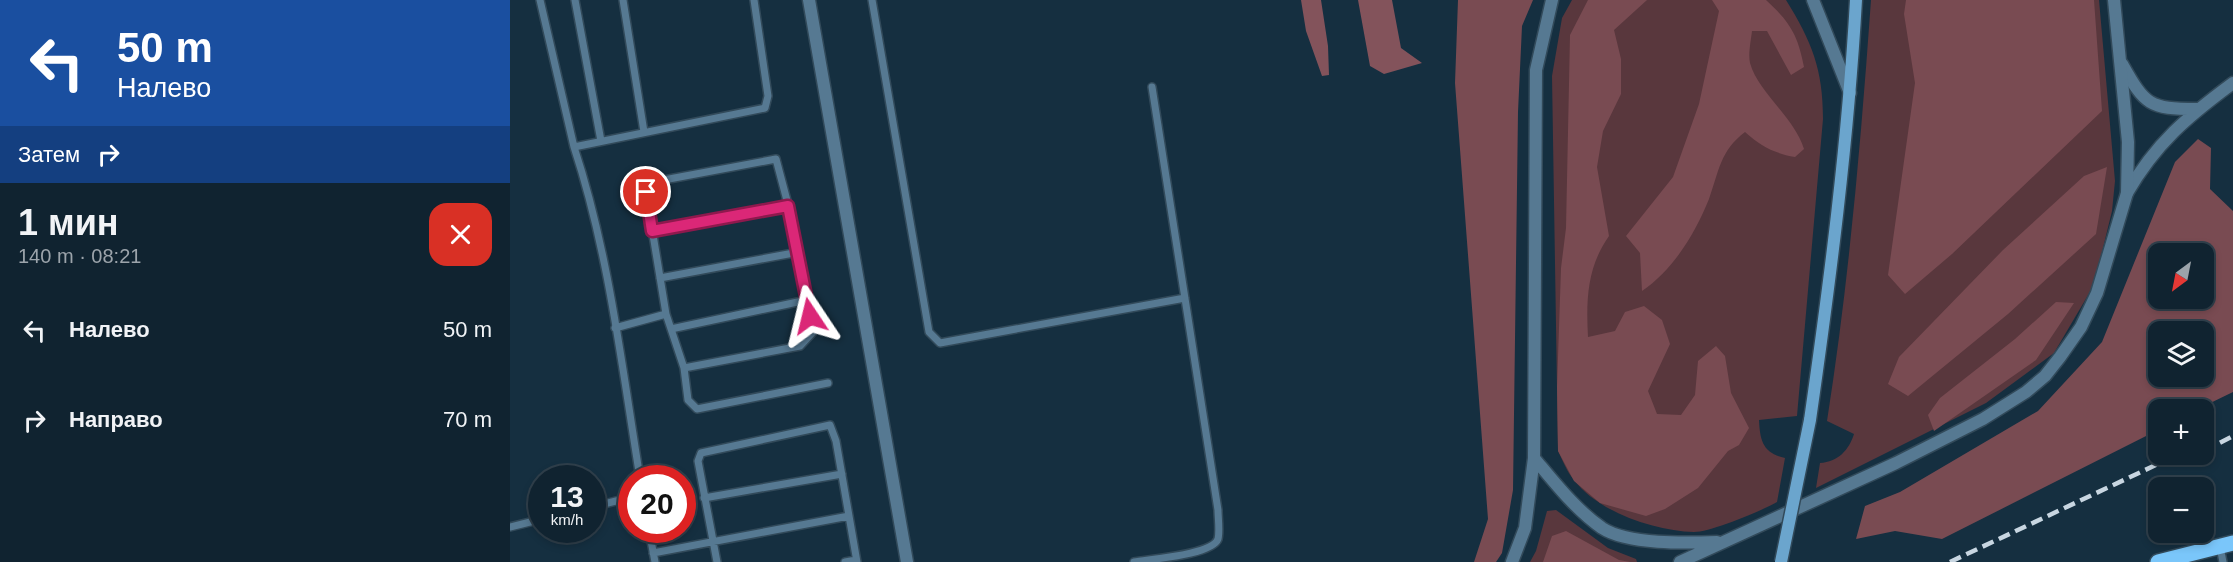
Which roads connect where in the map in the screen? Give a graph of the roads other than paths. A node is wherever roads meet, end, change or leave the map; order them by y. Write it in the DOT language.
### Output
graph roads {
  1 [pos="540,0"];
  2 [pos="575,0"];
  3 [pos="622,0"];
  4 [pos="754,0"];
  5 [pos="809,0"];
  6 [pos="872,0"];
  7 [pos="1552,0"];
  8 [pos="1813,0"];
  9 [pos="1856,0"];
  10 [pos="2114,0"];
  11 [pos="2122,63"];
  12 [pos="2233,83"];
  13 [pos="1152,87"];
  14 [pos="1851,94"];
  15 [pos="2197,109"];
  16 [pos="644,132"];
  17 [pos="601,141"];
  18 [pos="574,147"];
  19 [pos="2127,193"];
  20 [pos="788,206"];
  21 [pos="652,231"];
  22 [pos="799,252"];
  23 [pos="660,278"];
  24 [pos="1185,298"];
  25 [pos="807,300"];
  26 [pos="666,314"];
  27 [pos="615,328"];
  28 [pos="671,329"];
  29 [pos="684,368"];
  30 [pos="828,383"];
  31 [pos="1534,458"];
  32 [pos="638,465"];
  33 [pos="842,474"];
  34 [pos="704,498"];
  35 [pos="849,516"];
  36 [pos="528,522"];
  37 [pos="510,526"];
  38 [pos="712,541"];
  39 [pos="1726,541"];
  40 [pos="651,543"];
  41 [pos="2226,545"];
  42 [pos="653,553"];
  43 [pos="857,561"];
  44 [pos="655,562"];
  45 [pos="717,562"];
  46 [pos="845,562"];
  47 [pos="907,562"];
  48 [pos="1134,562"];
  49 [pos="1512,562"];
  50 [pos="1680,562"];
  51 [pos="1781,562"];
  52 [pos="2158,562"];
  53 [pos="2223,562"];
  1 -- 18 [label="lane"];
  2 -- 17 [label="lane"];
  3 -- 16 [label="lane"];
  4 -- 16 [label="lane"];
  5 -- 47 [label="street"];
  6 -- 24 [label="lane"];
  7 -- 31 [label="street"];
  8 -- 14 [label="street"];
  9 -- 14 [label="main road"];
  10 -- 11 [label="street"];
  11 -- 15 [label="street"];
  11 -- 19 [label="street"];
  12 -- 15 [label="street"];
  13 -- 24 [label="lane"];
  14 -- 51 [label="main road, bridge"];
  15 -- 19 [label="street"];
  16 -- 17 [label="lane"];
  17 -- 18 [label="lane"];
  18 -- 27 [label="lane"];
  19 -- 39 [label="street"];
  20 -- 21 [label="lane"];
  20 -- 21 [label="lane"];
  20 -- 22 [label="lane"];
  21 -- 23 [label="lane"];
  22 -- 23 [label="lane"];
  22 -- 25 [label="lane"];
  23 -- 26 [label="lane"];
  24 -- 48 [label="lane"];
  25 -- 28 [label="lane"];
  25 -- 29 [label="lane"];
  26 -- 27 [label="lane"];
  26 -- 28 [label="lane"];
  27 -- 32 [label="lane"];
  28 -- 29 [label="lane"];
  29 -- 30 [label="lane"];
  31 -- 39 [label="street"];
  31 -- 49 [label="street"];
  33 -- 34 [label="lane"];
  33 -- 34 [label="lane"];
  33 -- 35 [label="lane"];
  34 -- 38 [label="lane"];
  35 -- 38 [label="lane"];
  35 -- 43 [label="lane"];
  36 -- 37 [label="lane"];
  38 -- 42 [label="lane"];
  38 -- 45 [label="lane"];
  39 -- 50 [label="street"];
  40 -- 42 [label="lane"];
  41 -- 52 [label="main road"];
  41 -- 53 [label="lane"];
  42 -- 44 [label="lane"];
  43 -- 46 [label="lane"];
}
